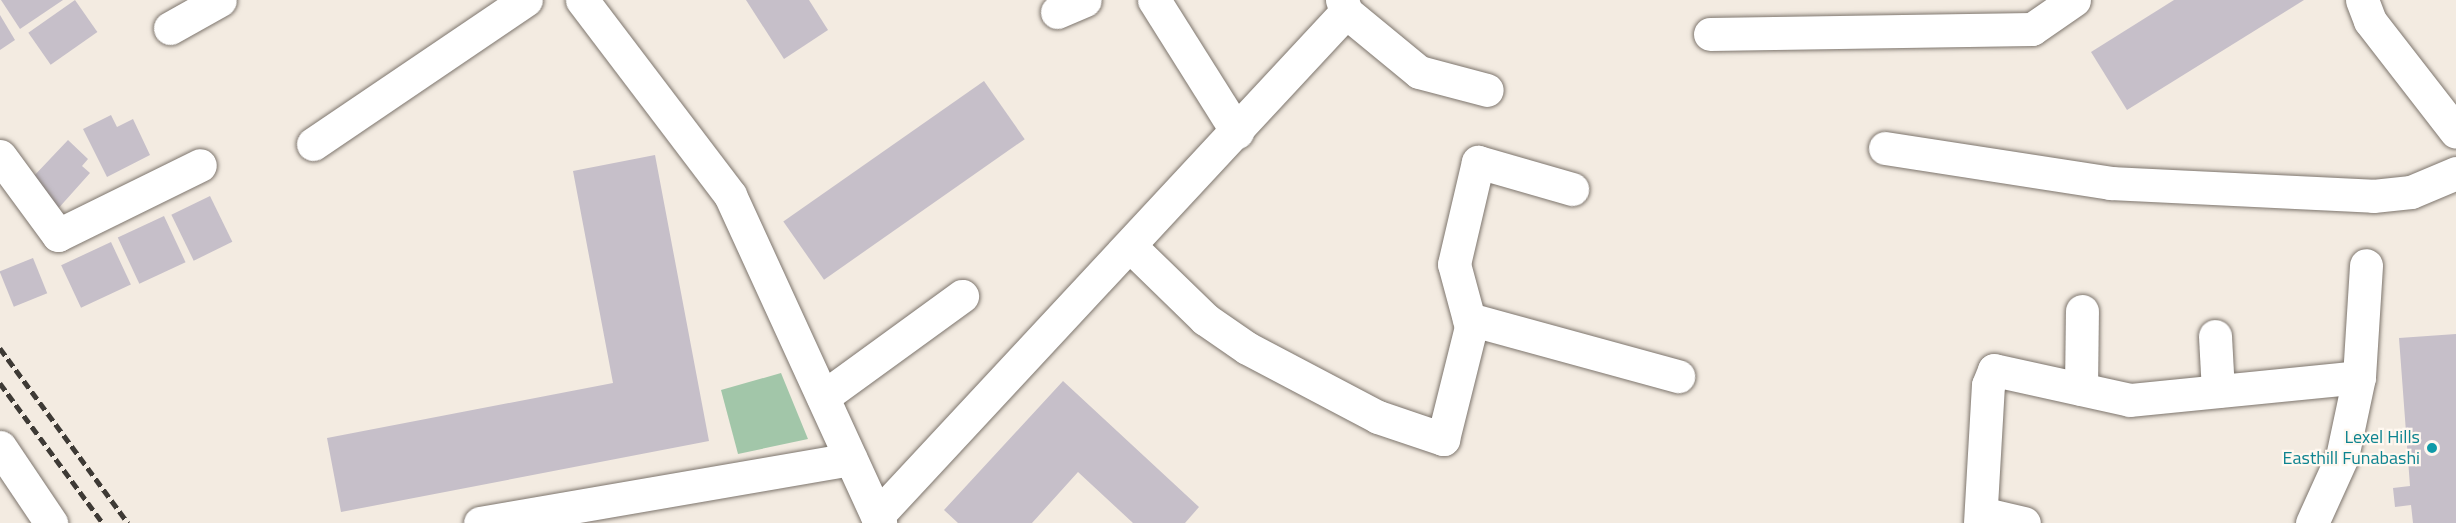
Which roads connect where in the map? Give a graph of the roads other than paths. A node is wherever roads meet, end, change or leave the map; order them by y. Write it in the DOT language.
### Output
graph roads {
  1 [pos="220,0"];
  2 [pos="526,0"];
  3 [pos="582,0"];
  4 [pos="1154,0"];
  5 [pos="2074,0"];
  6 [pos="2362,0"];
  7 [pos="1344,6"];
  8 [pos="170,28"];
  9 [pos="1710,34"];
  10 [pos="1487,90"];
  11 [pos="1237,132"];
  12 [pos="2456,132"];
  13 [pos="313,144"];
  14 [pos="1885,148"];
  15 [pos="0,156"];
  16 [pos="200,165"];
  17 [pos="2456,173"];
  18 [pos="1572,189"];
  19 [pos="1130,246"];
  20 [pos="2366,265"];
  21 [pos="962,296"];
  22 [pos="2082,311"];
  23 [pos="1469,319"];
  24 [pos="2215,336"];
  25 [pos="1678,376"];
  26 [pos="2359,377"];
  27 [pos="2081,389"];
  28 [pos="2218,391"];
  29 [pos="823,397"];
  30 [pos="0,447"];
  31 [pos="851,459"];
  32 [pos="1980,518"];
  33 [pos="879,519"];
  34 [pos="51,523"];
  35 [pos="480,523"];
  36 [pos="2024,523"];
  37 [pos="2312,523"];
  1 -- 8 [label="street"];
  2 -- 13 [label="street"];
  3 -- 29 [label="street"];
  4 -- 11 [label="street"];
  5 -- 9 [label="street"];
  6 -- 12 [label="street"];
  7 -- 10 [label="street"];
  7 -- 11 [label="street"];
  11 -- 19 [label="street"];
  14 -- 17 [label="street"];
  15 -- 16 [label="street"];
  18 -- 23 [label="street"];
  19 -- 23 [label="street"];
  19 -- 33 [label="street"];
  20 -- 26 [label="street"];
  21 -- 29 [label="street"];
  22 -- 27 [label="street"];
  23 -- 25 [label="street"];
  24 -- 28 [label="street"];
  26 -- 28 [label="street"];
  26 -- 37 [label="street"];
  27 -- 28 [label="street"];
  27 -- 32 [label="street"];
  29 -- 31 [label="street"];
  30 -- 34 [label="street"];
  31 -- 33 [label="street"];
  31 -- 35 [label="street"];
  32 -- 36 [label="street"];
}
